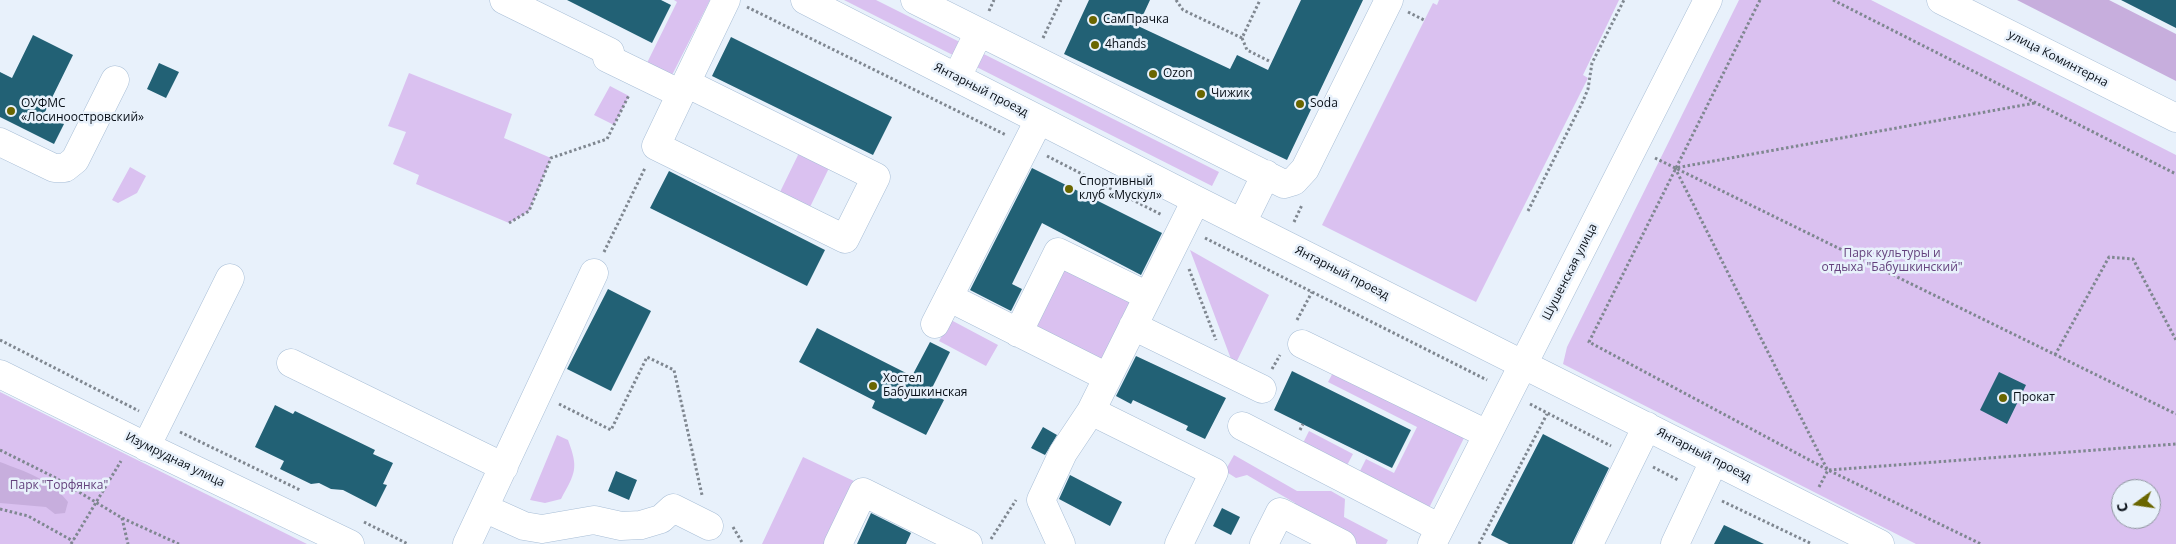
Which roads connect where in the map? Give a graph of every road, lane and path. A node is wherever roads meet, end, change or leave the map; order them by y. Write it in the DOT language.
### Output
graph roads {
  1 [pos="504,0"];
  2 [pos="805,0"];
  3 [pos="915,0"];
  4 [pos="1061,0"];
  5 [pos="1176,0"];
  6 [pos="1260,0"];
  7 [pos="1388,0"];
  8 [pos="1624,0"];
  9 [pos="1708,0"];
  10 [pos="1760,0"];
  11 [pos="1833,0"];
  12 [pos="1940,0"];
  13 [pos="733,2"];
  14 [pos="1979,9"];
  15 [pos="979,32"];
  16 [pos="1242,38"];
  17 [pos="1033,59"];
  18 [pos="1271,62"];
  19 [pos="640,74"];
  20 [pos="957,78"];
  21 [pos="115,80"];
  22 [pos="683,89"];
  23 [pos="2035,102"];
  24 [pos="2176,118"];
  25 [pos="1040,120"];
  26 [pos="0,142"];
  27 [pos="1027,145"];
  28 [pos="656,146"];
  29 [pos="1634,147"];
  30 [pos="1675,168"];
  31 [pos="1266,174"];
  32 [pos="2176,174"];
  33 [pos="1196,200"];
  34 [pos="1528,211"];
  35 [pos="509,222"];
  36 [pos="1242,223"];
  37 [pos="1180,232"];
  38 [pos="594,273"];
  39 [pos="230,278"];
  40 [pos="1312,292"];
  41 [pos="1148,296"];
  42 [pos="950,298"];
  43 [pos="935,324"];
  44 [pos="1133,326"];
  45 [pos="1018,333"];
  46 [pos="0,340"];
  47 [pos="2176,340"];
  48 [pos="1292,342"];
  49 [pos="2055,354"];
  50 [pos="291,363"];
  51 [pos="1522,364"];
  52 [pos="1229,373"];
  53 [pos="0,374"];
  54 [pos="1108,377"];
  55 [pos="1490,382"];
  56 [pos="1262,390"];
  57 [pos="544,396"];
  58 [pos="1523,400"];
  59 [pos="1091,411"];
  60 [pos="1547,414"];
  61 [pos="2176,414"];
  62 [pos="1242,426"];
  63 [pos="1647,426"];
  64 [pos="173,429"];
  65 [pos="1487,434"];
  66 [pos="139,443"];
  67 [pos="2176,444"];
  68 [pos="0,450"];
  69 [pos="1632,456"];
  70 [pos="1714,461"];
  71 [pos="504,467"];
  72 [pos="1828,470"];
  73 [pos="1700,490"];
  74 [pos="304,492"];
  75 [pos="97,502"];
  76 [pos="484,508"];
  77 [pos="0,509"];
  78 [pos="122,518"];
  79 [pos="709,526"];
  80 [pos="354,532"];
  81 [pos="1436,536"];
  82 [pos="72,542"];
  83 [pos="402,542"];
  84 [pos="128,544"];
  85 [pos="179,544"];
  86 [pos="408,544"];
  87 [pos="467,544"];
  88 [pos="838,544"];
  89 [pos="968,544"];
  90 [pos="1061,544"];
  91 [pos="1179,544"];
  92 [pos="1264,544"];
  93 [pos="1342,544"];
  94 [pos="1479,544"];
  95 [pos="1589,544"];
  96 [pos="1675,544"];
  97 [pos="1812,544"];
  98 [pos="1880,544"];
  99 [pos="1981,544"];
  1 -- 19 [label="street"];
  2 -- 20 [label="street, Янтарный проезд"];
  3 -- 15 [label="street"];
  4 -- 17 [label="path"];
  5 -- 16 [label="path"];
  6 -- 16 [label="path"];
  7 -- 31 [label="street"];
  8 -- 34 [label="path"];
  9 -- 29 [label="street, Шушенская улица"];
  10 -- 30 [label="path"];
  11 -- 23 [label="path"];
  12 -- 14 [label="street, улица Коминтерна"];
  13 -- 22 [label="street"];
  13 -- 27 [label="path"];
  14 -- 24 [label="street, улица Коминтерна"];
  15 -- 17 [label="street"];
  15 -- 20 [label="street"];
  16 -- 18 [label="path"];
  17 -- 31 [label="street"];
  19 -- 22 [label="street"];
  19 -- 35 [label="path"];
  20 -- 25 [label="street, Янтарный проезд"];
  21 -- 26 [label="street"];
  22 -- 28 [label="street"];
  22 -- 28 [label="street"];
  23 -- 30 [label="path"];
  23 -- 32 [label="path"];
  25 -- 27 [label="street"];
  25 -- 33 [label="street, Янтарный проезд"];
  27 -- 37 [label="path"];
  27 -- 42 [label="street"];
  28 -- 38 [label="path"];
  29 -- 30 [label="path"];
  29 -- 51 [label="street, Шушенская улица"];
  30 -- 49 [label="path"];
  30 -- 72 [label="path"];
  30 -- 72 [label="path"];
  31 -- 36 [label="street"];
  33 -- 36 [label="street, Янтарный проезд"];
  33 -- 37 [label="street"];
  36 -- 51 [label="street, Янтарный проезд"];
  37 -- 40 [label="path"];
  37 -- 41 [label="street"];
  37 -- 52 [label="path"];
  38 -- 57 [label="street"];
  39 -- 66 [label="street"];
  40 -- 48 [label="path"];
  40 -- 55 [label="path"];
  41 -- 44 [label="street"];
  41 -- 45 [label="street"];
  42 -- 43 [label="street"];
  42 -- 45 [label="street"];
  44 -- 52 [label="street"];
  44 -- 54 [label="street"];
  45 -- 54 [label="street"];
  46 -- 66 [label="path"];
  47 -- 49 [label="path"];
  48 -- 56 [label="path"];
  48 -- 65 [label="street"];
  49 -- 61 [label="path"];
  50 -- 71 [label="street"];
  51 -- 63 [label="street, Янтарный проезд"];
  51 -- 65 [label="street, Шушенская улица"];
  52 -- 56 [label="street"];
  53 -- 66 [label="street, Изумрудная улица"];
  54 -- 59 [label="street"];
  57 -- 71 [label="street"];
  57 -- 79 [label="path"];
  58 -- 60 [label="path"];
  59 -- 90 [label="street"];
  59 -- 91 [label="street"];
  60 -- 69 [label="path"];
  60 -- 94 [label="path"];
  62 -- 81 [label="street"];
  63 -- 69 [label="street"];
  63 -- 70 [label="street, Янтарный проезд"];
  64 -- 74 [label="path"];
  65 -- 81 [label="street, Шушенская улица"];
  66 -- 75 [label="path"];
  66 -- 80 [label="street, Изумрудная улица"];
  67 -- 72 [label="path"];
  68 -- 75 [label="path"];
  69 -- 73 [label="path"];
  69 -- 95 [label="street"];
  70 -- 73 [label="street"];
  70 -- 98 [label="street, Янтарный проезд"];
  71 -- 76 [label="street"];
  72 -- 99 [label="path"];
  73 -- 96 [label="street"];
  73 -- 97 [label="path"];
  75 -- 78 [label="path"];
  75 -- 82 [label="path"];
  76 -- 79 [label="street"];
  76 -- 87 [label="street"];
  77 -- 82 [label="path"];
  78 -- 84 [label="path"];
  78 -- 85 [label="path"];
  80 -- 83 [label="path"];
  83 -- 86 [label="path"];
  88 -- 89 [label="street"];
  92 -- 93 [label="street"];
}
